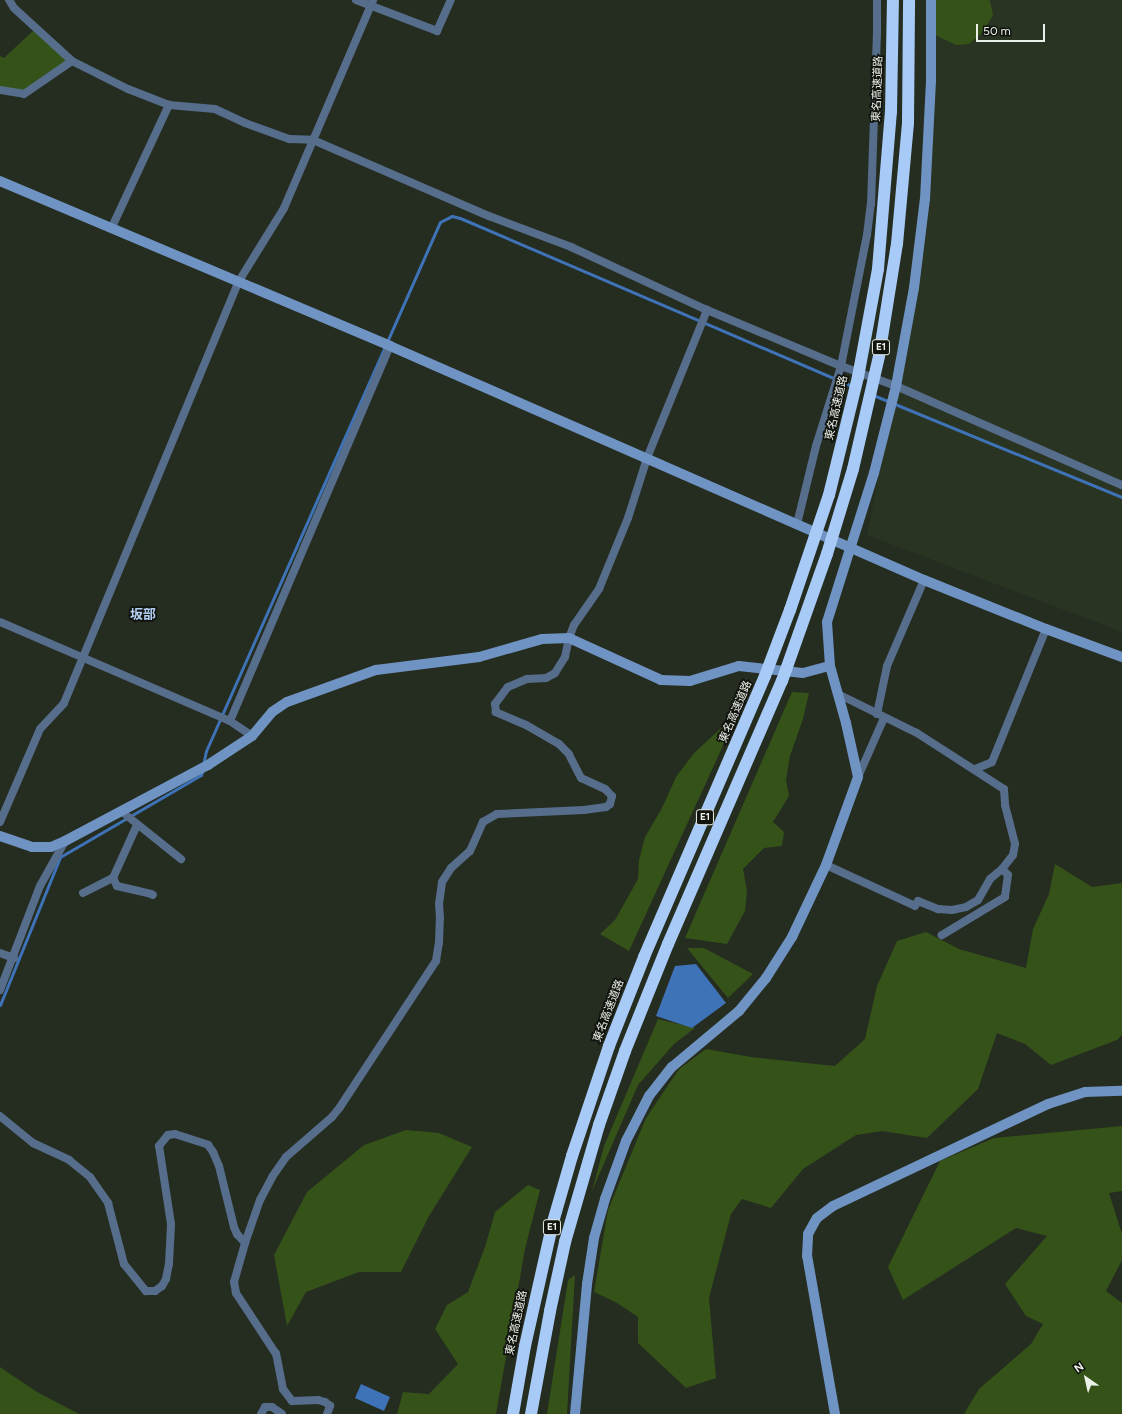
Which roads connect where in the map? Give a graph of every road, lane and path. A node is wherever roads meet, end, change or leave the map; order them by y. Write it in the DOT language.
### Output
graph roads {
  1 [pos="9,0"];
  2 [pos="356,0"];
  3 [pos="452,0"];
  4 [pos="877,0"];
  5 [pos="893,0"];
  6 [pos="909,0"];
  7 [pos="931,0"];
  8 [pos="371,3"];
  9 [pos="72,61"];
  10 [pos="0,90"];
  11 [pos="169,105"];
  12 [pos="314,140"];
  13 [pos="0,181"];
  14 [pos="112,227"];
  15 [pos="239,281"];
  16 [pos="706,313"];
  17 [pos="390,346"];
  18 [pos="840,370"];
  19 [pos="896,386"];
  20 [pos="647,458"];
  21 [pos="1122,485"];
  22 [pos="797,524"];
  23 [pos="850,548"];
  24 [pos="924,580"];
  25 [pos="0,622"];
  26 [pos="1046,629"];
  27 [pos="569,638"];
  28 [pos="1122,657"];
  29 [pos="83,658"];
  30 [pos="830,666"];
  31 [pos="838,694"];
  32 [pos="880,716"];
  33 [pos="229,720"];
  34 [pos="252,736"];
  35 [pos="975,769"];
  36 [pos="858,777"];
  37 [pos="122,812"];
  38 [pos="0,822"];
  39 [pos="135,823"];
  40 [pos="0,836"];
  41 [pos="65,841"];
  42 [pos="181,859"];
  43 [pos="826,865"];
  44 [pos="1002,869"];
  45 [pos="114,878"];
  46 [pos="83,893"];
  47 [pos="152,896"];
  48 [pos="942,936"];
  49 [pos="0,953"];
  50 [pos="14,958"];
  51 [pos="0,990"];
  52 [pos="1122,1091"];
  53 [pos="0,1116"];
  54 [pos="245,1243"];
  55 [pos="260,1414"];
  56 [pos="282,1414"];
  57 [pos="327,1414"];
  58 [pos="513,1414"];
  59 [pos="531,1414"];
  60 [pos="575,1414"];
  61 [pos="835,1414"];
  1 -- 9 [label="street"];
  2 -- 8 [label="street"];
  3 -- 8 [label="street"];
  4 -- 18 [label="street"];
  5 -- 58 [label="highway, 東名高速道路 / E1"];
  6 -- 59 [label="highway, E1"];
  7 -- 19 [label="street"];
  8 -- 12 [label="street"];
  9 -- 10 [label="street"];
  9 -- 11 [label="street"];
  11 -- 12 [label="street"];
  11 -- 14 [label="street"];
  12 -- 15 [label="street"];
  12 -- 16 [label="street"];
  13 -- 14 [label="street"];
  14 -- 15 [label="street"];
  15 -- 17 [label="street"];
  15 -- 29 [label="street"];
  16 -- 18 [label="street"];
  16 -- 20 [label="street"];
  17 -- 20 [label="street"];
  17 -- 33 [label="street"];
  18 -- 19 [label="street"];
  18 -- 22 [label="street"];
  19 -- 21 [label="street"];
  19 -- 23 [label="street"];
  20 -- 22 [label="street"];
  20 -- 27 [label="street"];
  22 -- 23 [label="street"];
  23 -- 24 [label="street"];
  23 -- 30 [label="street"];
  24 -- 26 [label="street"];
  24 -- 32 [label="street"];
  25 -- 29 [label="street"];
  26 -- 28 [label="street"];
  26 -- 35 [label="street"];
  27 -- 30 [label="street"];
  27 -- 34 [label="street"];
  27 -- 54 [label="street"];
  29 -- 33 [label="street"];
  29 -- 38 [label="street"];
  30 -- 31 [label="street"];
  31 -- 32 [label="street"];
  31 -- 36 [label="street"];
  32 -- 35 [label="street"];
  32 -- 36 [label="street"];
  33 -- 34 [label="street"];
  34 -- 37 [label="street"];
  35 -- 44 [label="street"];
  36 -- 43 [label="street"];
  37 -- 39 [label="street"];
  37 -- 41 [label="street"];
  39 -- 42 [label="street"];
  39 -- 45 [label="street"];
  40 -- 41 [label="street"];
  41 -- 50 [label="street"];
  43 -- 44 [label="street"];
  43 -- 60 [label="street"];
  44 -- 48 [label="street"];
  45 -- 46 [label="street"];
  45 -- 47 [label="street"];
  49 -- 50 [label="street"];
  50 -- 51 [label="street"];
  52 -- 61 [label="street"];
  53 -- 54 [label="street"];
  54 -- 57 [label="street"];
  55 -- 56 [label="street"];
}
